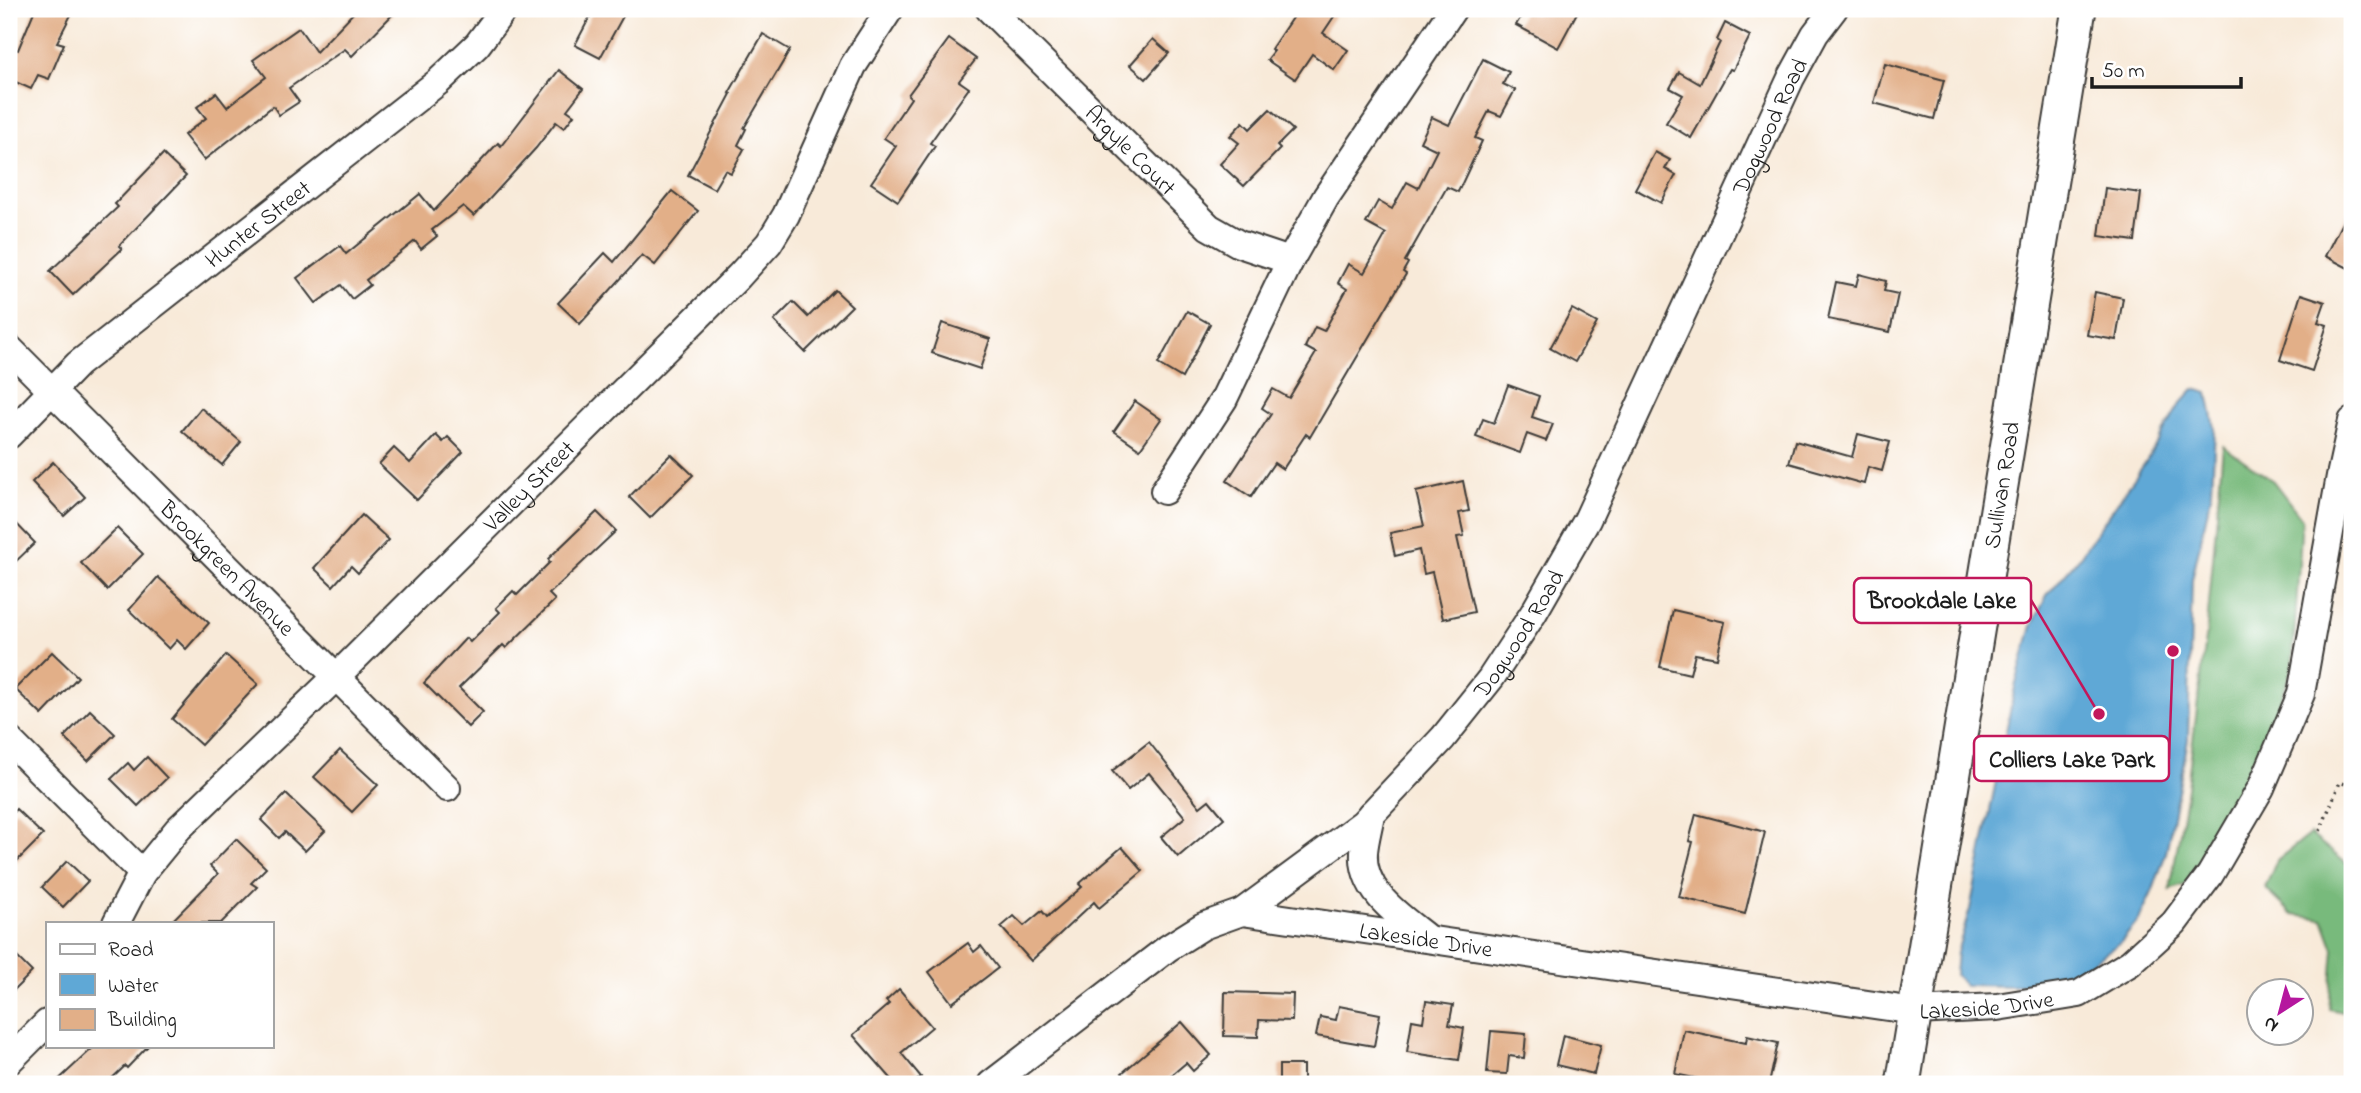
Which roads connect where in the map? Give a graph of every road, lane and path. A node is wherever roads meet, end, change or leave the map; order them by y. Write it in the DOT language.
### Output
graph roads {
  1 [pos="504,9"];
  2 [pos="890,9"];
  3 [pos="989,9"];
  4 [pos="1454,9"];
  5 [pos="1834,9"];
  6 [pos="2079,9"];
  7 [pos="1290,261"];
  8 [pos="9,348"];
  9 [pos="52,392"];
  10 [pos="2352,421"];
  11 [pos="9,435"];
  12 [pos="1164,491"];
  13 [pos="336,677"];
  14 [pos="9,740"];
  15 [pos="2350,786"];
  16 [pos="447,788"];
  17 [pos="1371,814"];
  18 [pos="2320,831"];
  19 [pos="142,873"];
  20 [pos="1242,912"];
  21 [pos="117,922"];
  22 [pos="1429,939"];
  23 [pos="1915,1011"];
  24 [pos="46,1024"];
  25 [pos="9,1059"];
  26 [pos="991,1084"];
  27 [pos="1903,1084"];
  1 -- 9 [label="street, Hunter Street"];
  2 -- 13 [label="street, Valley Street"];
  3 -- 7 [label="street, Argyle Court"];
  4 -- 7 [label="street"];
  5 -- 17 [label="street, Dogwood Road"];
  6 -- 23 [label="main road, Sullivan Road"];
  7 -- 12 [label="street"];
  8 -- 9 [label="street, Brookgreen Avenue"];
  9 -- 11 [label="street, Hunter Street"];
  9 -- 13 [label="street, Brookgreen Avenue"];
  10 -- 23 [label="street, Lakeside Drive"];
  13 -- 16 [label="street, Brookgreen Avenue"];
  13 -- 19 [label="street, Valley Street"];
  14 -- 19 [label="street"];
  15 -- 18 [label="path"];
  17 -- 20 [label="street, Dogwood Road"];
  17 -- 22 [label="street"];
  19 -- 21 [label="street, Valley Street"];
  20 -- 22 [label="street, Lakeside Drive"];
  20 -- 26 [label="street, Dogwood Road"];
  22 -- 23 [label="street, Lakeside Drive"];
  23 -- 27 [label="main road, Sullivan Road"];
  24 -- 25 [label="street"];
}
